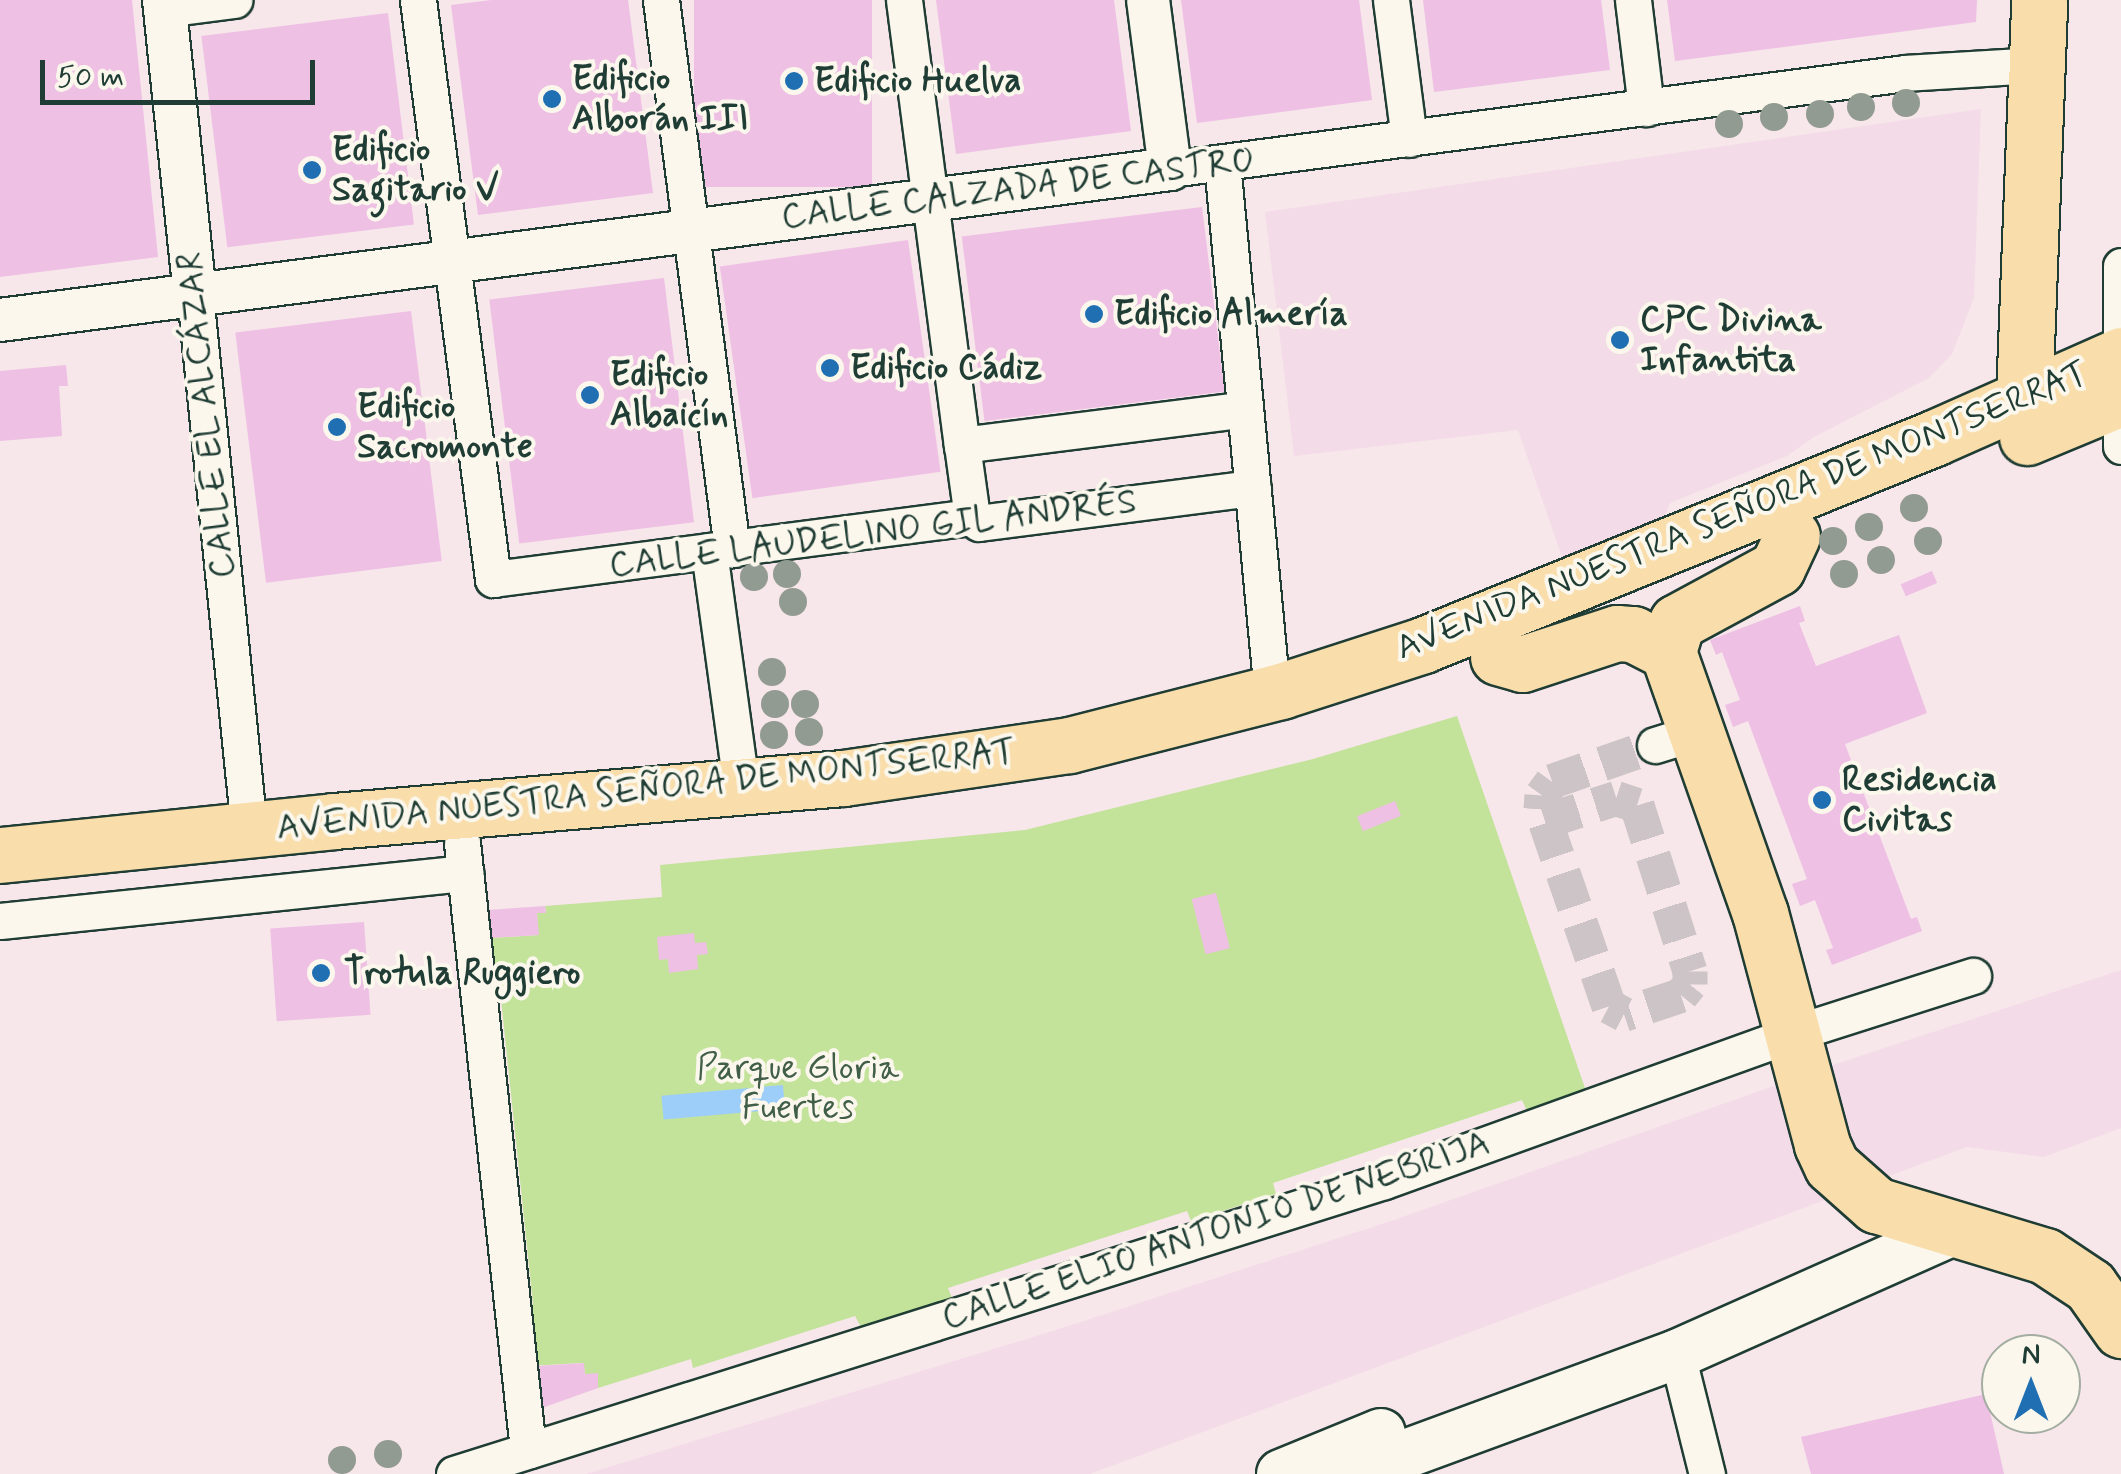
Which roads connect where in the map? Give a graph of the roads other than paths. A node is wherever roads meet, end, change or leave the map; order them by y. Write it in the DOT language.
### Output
graph roads {
  1 [pos="234,0"];
  2 [pos="418,0"];
  3 [pos="661,0"];
  4 [pos="904,0"];
  5 [pos="1148,0"];
  6 [pos="1391,0"];
  7 [pos="1633,0"];
  8 [pos="2038,0"];
  9 [pos="164,4"];
  10 [pos="2037,65"];
  11 [pos="1646,108"];
  12 [pos="1409,139"];
  13 [pos="1222,163"];
  14 [pos="1170,170"];
  15 [pos="930,200"];
  16 [pos="691,231"];
  17 [pos="452,262"];
  18 [pos="2121,266"];
  19 [pos="194,295"];
  20 [pos="0,320"];
  21 [pos="2120,355"];
  22 [pos="2024,398"];
  23 [pos="2121,398"];
  24 [pos="1245,409"];
  25 [pos="962,445"];
  26 [pos="2121,446"];
  27 [pos="1253,488"];
  28 [pos="972,517"];
  29 [pos="1792,536"];
  30 [pos="721,550"];
  31 [pos="1668,652"];
  32 [pos="1498,657"];
  33 [pos="1272,693"];
  34 [pos="741,785"];
  35 [pos="249,829"];
  36 [pos="0,855"];
  37 [pos="464,858"];
  38 [pos="0,890"];
  39 [pos="0,921"];
  40 [pos="1973,976"];
  41 [pos="1794,1032"];
  42 [pos="1954,1230"];
  43 [pos="2121,1330"];
  44 [pos="1677,1354"];
  45 [pos="1562,1395"];
  46 [pos="528,1450"];
  47 [pos="1400,1464"];
  48 [pos="454,1474"];
  49 [pos="1281,1474"];
  50 [pos="1351,1474"];
  51 [pos="1707,1474"];
  1 -- 9 [label="street"];
  2 -- 17 [label="street"];
  3 -- 16 [label="street"];
  4 -- 15 [label="street"];
  5 -- 14 [label="street"];
  6 -- 12 [label="street"];
  7 -- 11 [label="street"];
  8 -- 10 [label="main road"];
  9 -- 19 [label="street, CALLE EL ALCÁZAR"];
  10 -- 11 [label="street, CALLE CALZADA DE CASTRO"];
  10 -- 22 [label="main road"];
  11 -- 12 [label="street, CALLE CALZADA DE CASTRO"];
  12 -- 13 [label="street, CALLE CALZADA DE CASTRO"];
  13 -- 14 [label="street, CALLE CALZADA DE CASTRO"];
  13 -- 24 [label="street"];
  14 -- 15 [label="street, CALLE CALZADA DE CASTRO"];
  15 -- 16 [label="street, CALLE CALZADA DE CASTRO"];
  15 -- 25 [label="street"];
  16 -- 17 [label="street, CALLE CALZADA DE CASTRO"];
  16 -- 30 [label="street"];
  17 -- 19 [label="street, CALLE CALZADA DE CASTRO"];
  17 -- 30 [label="street, CALLE LAUDELINO GIL ANDRÉS"];
  18 -- 21 [label="street"];
  19 -- 20 [label="street, CALLE CALZADA DE CASTRO"];
  19 -- 35 [label="street, CALLE EL ALCÁZAR"];
  21 -- 22 [label="main road, AVENIDA NUESTRA SEÑORA DE MONTSERRAT"];
  21 -- 23 [label="street"];
  22 -- 33 [label="main road, AVENIDA NUESTRA SEÑORA DE MONTSERRAT"];
  23 -- 26 [label="street"];
  23 -- 29 [label="main road, AVENIDA NUESTRA SEÑORA DE MONTSERRAT"];
  24 -- 25 [label="street"];
  24 -- 27 [label="street"];
  25 -- 28 [label="street"];
  27 -- 28 [label="street, CALLE LAUDELINO GIL ANDRÉS"];
  27 -- 33 [label="street"];
  28 -- 30 [label="street, CALLE LAUDELINO GIL ANDRÉS"];
  29 -- 31 [label="main road"];
  29 -- 32 [label="main road, AVENIDA NUESTRA SEÑORA DE MONTSERRAT"];
  30 -- 34 [label="street"];
  31 -- 32 [label="main road"];
  31 -- 41 [label="main road"];
  32 -- 37 [label="main road, AVENIDA NUESTRA SEÑORA DE MONTSERRAT"];
  33 -- 34 [label="main road, AVENIDA NUESTRA SEÑORA DE MONTSERRAT"];
  34 -- 35 [label="main road, AVENIDA NUESTRA SEÑORA DE MONTSERRAT"];
  35 -- 36 [label="main road, AVENIDA NUESTRA SEÑORA DE MONTSERRAT"];
  37 -- 38 [label="main road, AVENIDA NUESTRA SEÑORA DE MONTSERRAT"];
  37 -- 39 [label="street, AVENIDA NUESTRA SEÑORA DE MONTSERRAT"];
  37 -- 46 [label="street"];
  40 -- 41 [label="street, CALLE ELIO ANTONIO DE NEBRIJA"];
  41 -- 42 [label="main road"];
  41 -- 46 [label="street, CALLE ELIO ANTONIO DE NEBRIJA"];
  42 -- 43 [label="main road"];
  42 -- 44 [label="main road"];
  44 -- 45 [label="main road"];
  44 -- 51 [label="street"];
  45 -- 47 [label="main road"];
  45 -- 49 [label="main road"];
  46 -- 48 [label="street, CALLE ELIO ANTONIO DE NEBRIJA"];
  47 -- 50 [label="main road"];
}
